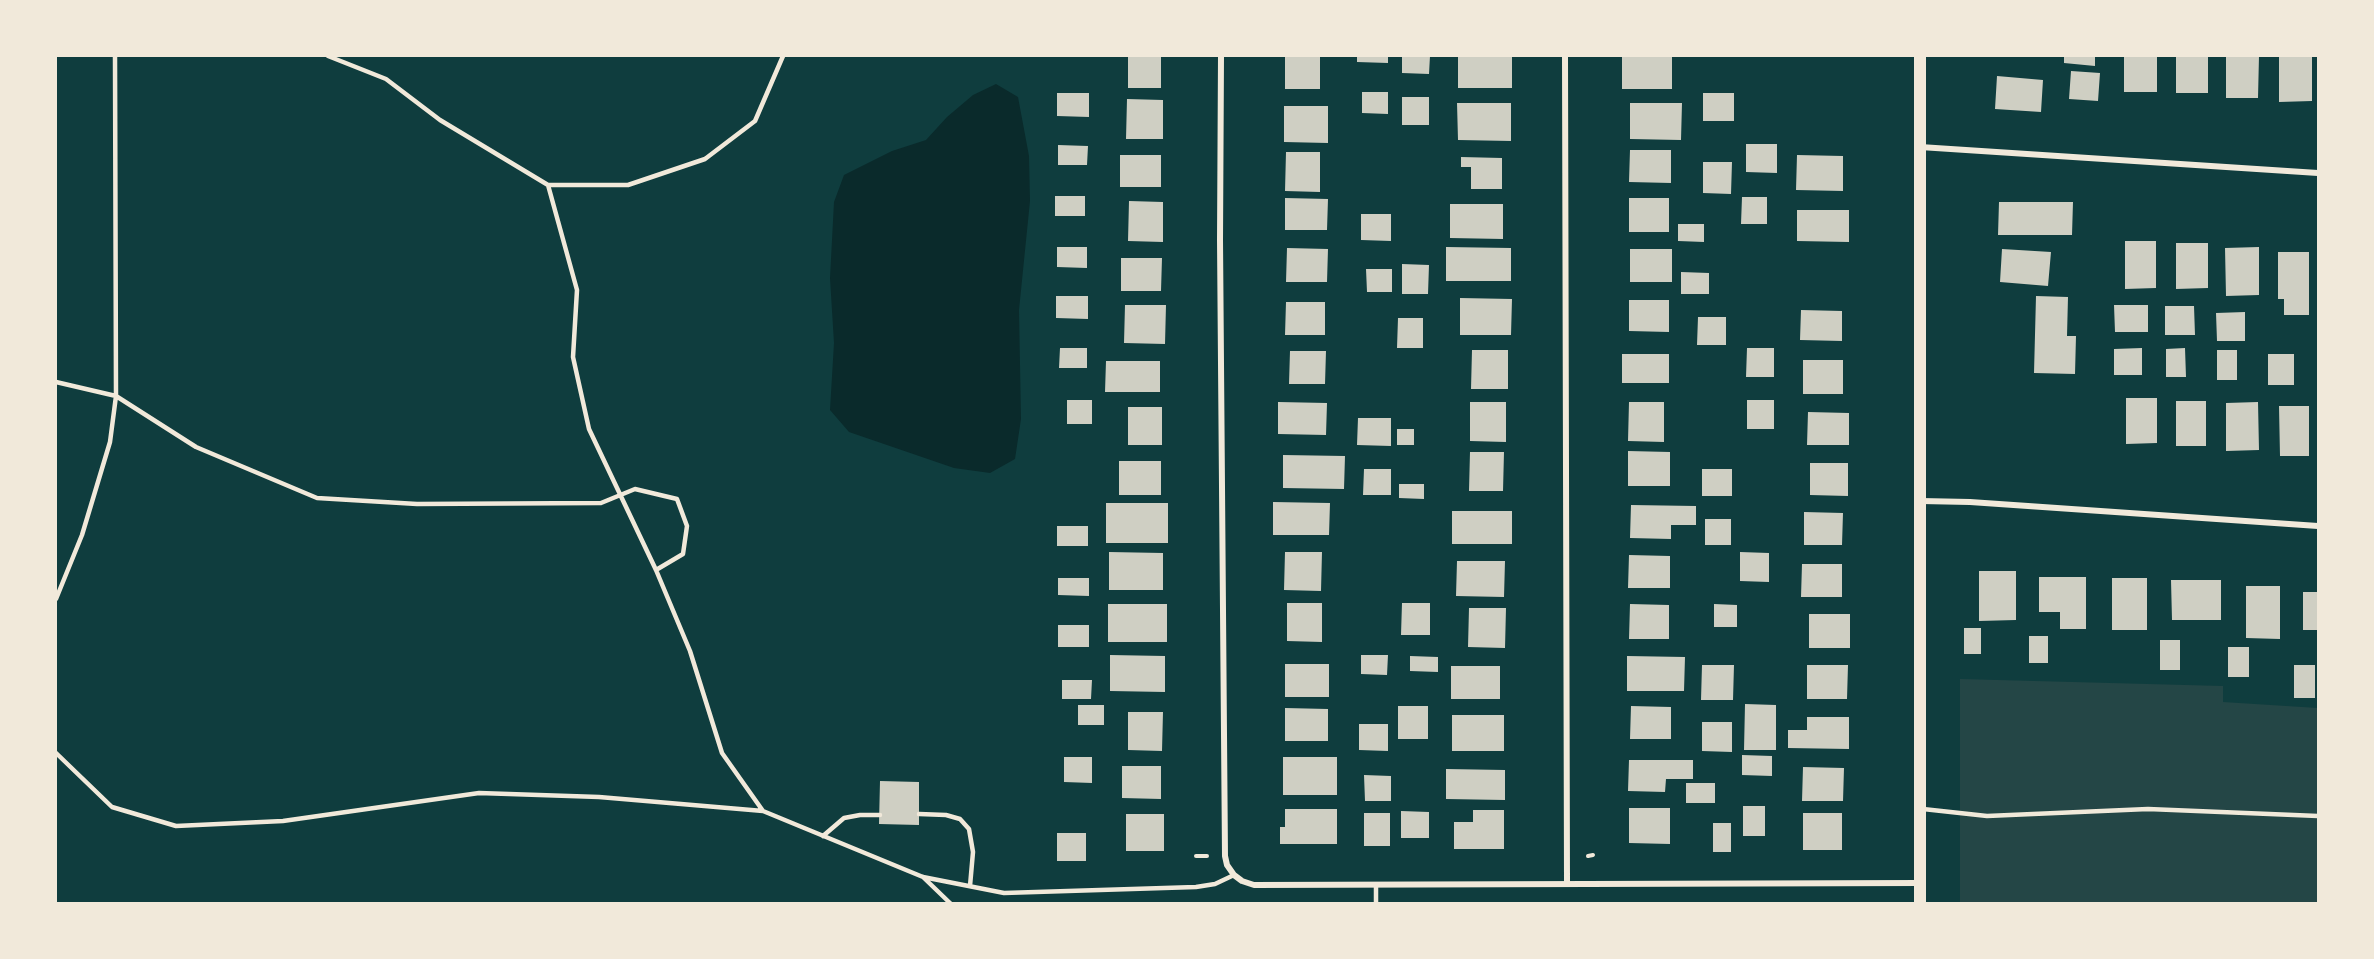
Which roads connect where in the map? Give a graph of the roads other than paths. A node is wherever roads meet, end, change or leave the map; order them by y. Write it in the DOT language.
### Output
graph roads {
  1 [pos="115,56"];
  2 [pos="328,56"];
  3 [pos="783,56"];
  4 [pos="1221,56"];
  5 [pos="1565,56"];
  6 [pos="1920,56"];
  7 [pos="1920,147"];
  8 [pos="2319,173"];
  9 [pos="548,186"];
  10 [pos="56,382"];
  11 [pos="116,396"];
  12 [pos="619,496"];
  13 [pos="1920,501"];
  14 [pos="2319,526"];
  15 [pos="656,570"];
  16 [pos="56,598"];
  17 [pos="56,753"];
  18 [pos="1920,809"];
  19 [pos="763,811"];
  20 [pos="919,814"];
  21 [pos="880,815"];
  22 [pos="2319,816"];
  23 [pos="824,836"];
  24 [pos="1234,875"];
  25 [pos="922,877"];
  26 [pos="1920,883"];
  27 [pos="1567,884"];
  28 [pos="1376,885"];
  29 [pos="970,886"];
  30 [pos="951,903"];
  31 [pos="1376,903"];
  32 [pos="1920,903"];
  1 -- 11 [label="lane"];
  2 -- 9 [label="lane"];
  3 -- 9 [label="lane"];
  4 -- 24 [label="street"];
  5 -- 27 [label="street"];
  6 -- 7 [label="main road"];
  7 -- 8 [label="street"];
  7 -- 13 [label="main road"];
  9 -- 12 [label="lane"];
  10 -- 11 [label="lane"];
  11 -- 12 [label="lane"];
  11 -- 16 [label="lane"];
  12 -- 15 [label="lane"];
  12 -- 15 [label="lane"];
  13 -- 14 [label="street"];
  13 -- 18 [label="main road"];
  15 -- 19 [label="lane"];
  17 -- 19 [label="lane"];
  18 -- 22 [label="lane"];
  18 -- 26 [label="main road"];
  19 -- 23 [label="lane"];
  20 -- 29 [label="lane"];
  21 -- 23 [label="lane"];
  23 -- 25 [label="lane"];
  24 -- 28 [label="street"];
  24 -- 29 [label="lane"];
  25 -- 29 [label="lane"];
  25 -- 30 [label="lane"];
  26 -- 27 [label="street"];
  26 -- 32 [label="main road"];
  27 -- 28 [label="street"];
  28 -- 31 [label="lane"];
}
